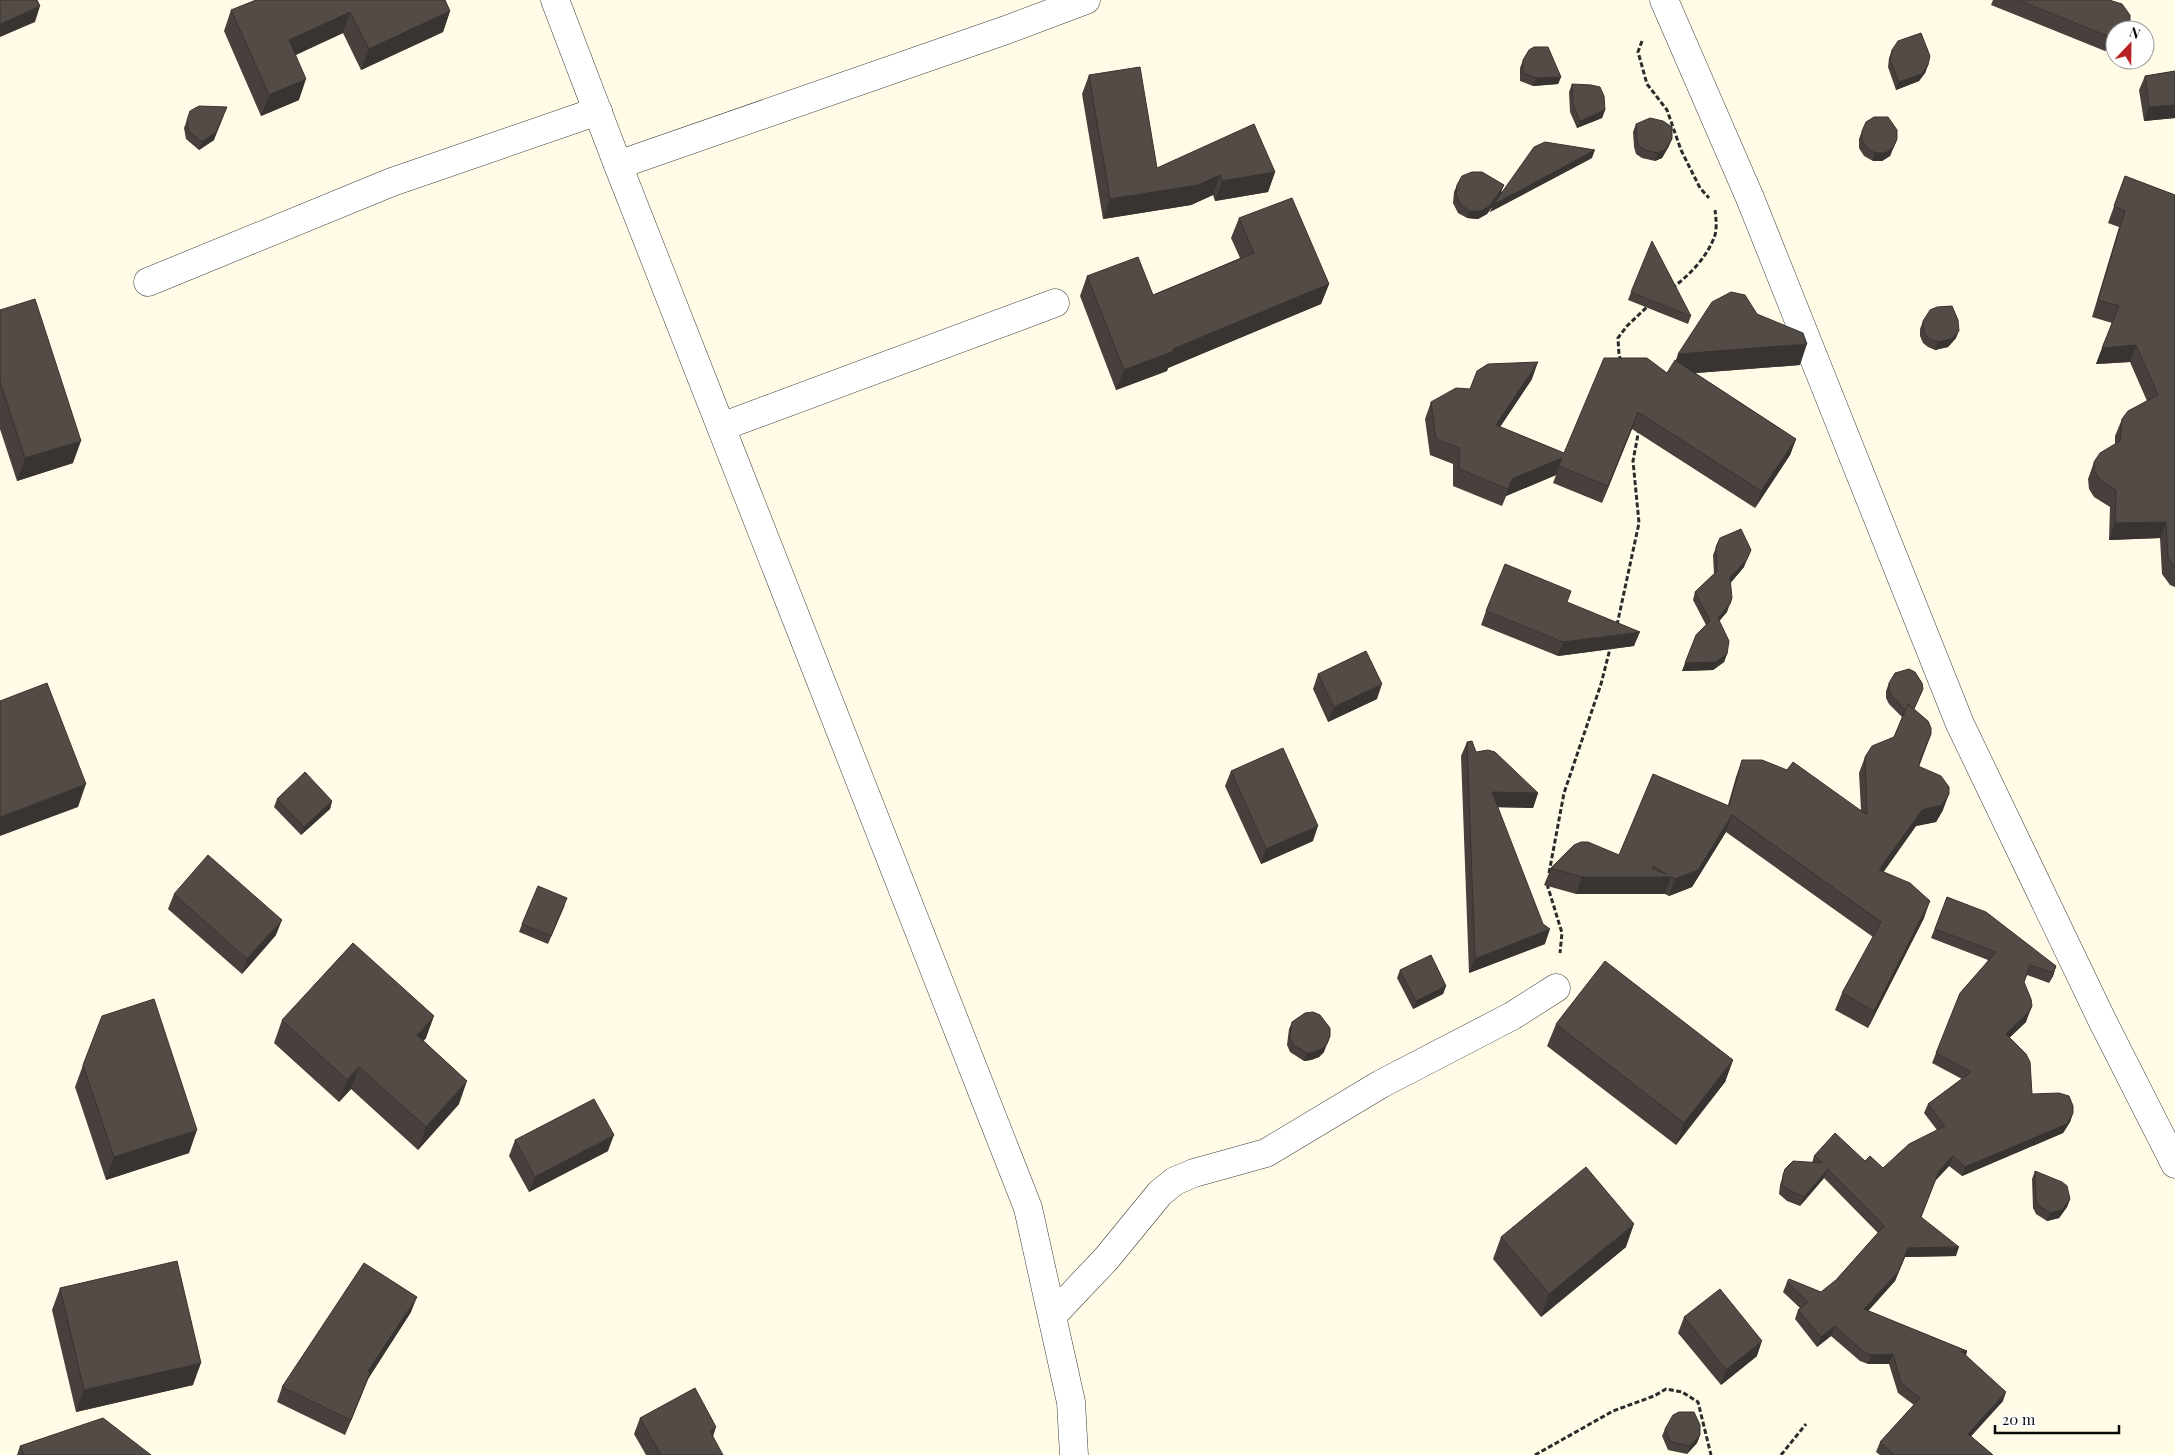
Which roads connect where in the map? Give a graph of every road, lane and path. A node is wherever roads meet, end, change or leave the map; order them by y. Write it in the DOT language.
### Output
graph roads {
  1 [pos="555,0"];
  2 [pos="1086,0"];
  3 [pos="1664,0"];
  4 [pos="1644,35"];
  5 [pos="598,110"];
  6 [pos="618,165"];
  7 [pos="1713,202"];
  8 [pos="1714,208"];
  9 [pos="148,282"];
  10 [pos="1670,290"];
  11 [pos="1656,300"];
  12 [pos="1055,303"];
  13 [pos="1623,364"];
  14 [pos="1640,426"];
  15 [pos="721,427"];
  16 [pos="1616,628"];
  17 [pos="1614,637"];
  18 [pos="1556,988"];
  19 [pos="2175,1164"];
  20 [pos="1053,1315"];
  21 [pos="1806,1424"];
  22 [pos="1074,1455"];
  23 [pos="1535,1455"];
  24 [pos="1711,1455"];
  25 [pos="1781,1455"];
  1 -- 5 [label="street"];
  2 -- 6 [label="street"];
  3 -- 19 [label="street"];
  4 -- 7 [label="path"];
  5 -- 6 [label="street"];
  5 -- 9 [label="street"];
  6 -- 15 [label="street"];
  8 -- 10 [label="path"];
  11 -- 13 [label="path"];
  12 -- 15 [label="street"];
  14 -- 16 [label="path"];
  15 -- 20 [label="street"];
  17 -- 18 [label="path"];
  18 -- 20 [label="street"];
  20 -- 22 [label="street"];
  21 -- 25 [label="path"];
  23 -- 24 [label="path"];
}
